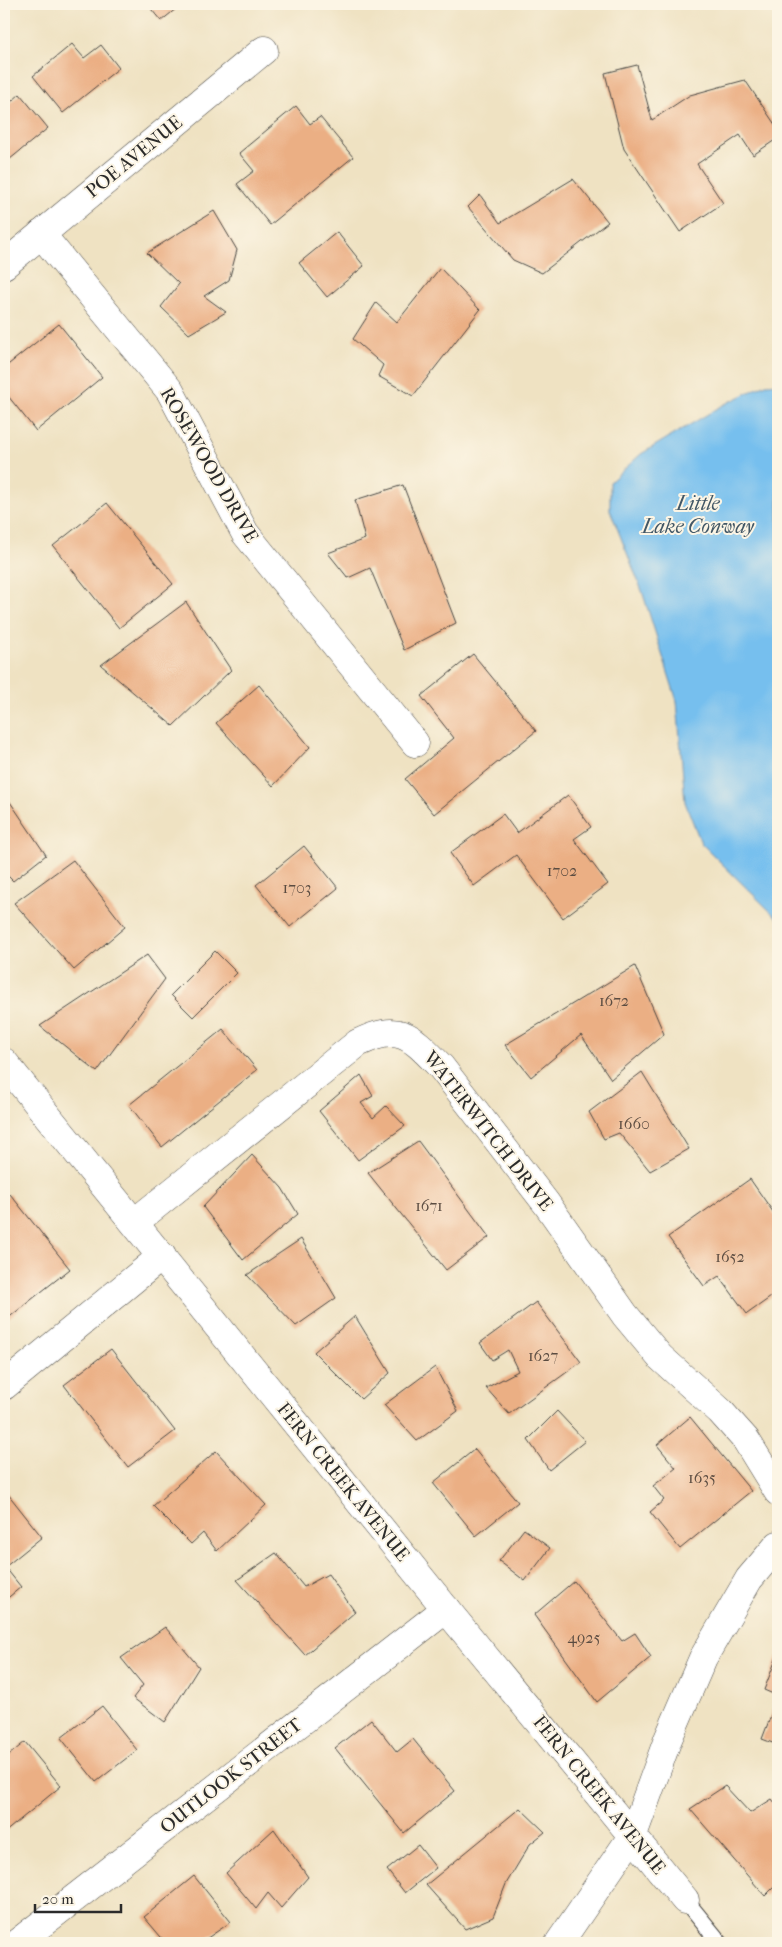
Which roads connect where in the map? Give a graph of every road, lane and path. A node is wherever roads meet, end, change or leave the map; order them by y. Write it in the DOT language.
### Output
graph roads {
  1 [pos="264,50"];
  2 [pos="42,234"];
  3 [pos="4,265"];
  4 [pos="415,743"];
  5 [pos="4,1062"];
  6 [pos="135,1222"];
  7 [pos="162,1256"];
  8 [pos="4,1386"];
  9 [pos="778,1492"];
  10 [pos="778,1545"];
  11 [pos="446,1609"];
  12 [pos="632,1835"];
  13 [pos="685,1900"];
  14 [pos="17,1943"];
  15 [pos="559,1943"];
  16 [pos="720,1943"];
  1 -- 2 [label="street, POE AVENUE"];
  2 -- 3 [label="street, POE AVENUE"];
  2 -- 4 [label="street, ROSEWOOD DRIVE"];
  5 -- 6 [label="street, FERN CREEK AVENUE"];
  6 -- 7 [label="street, FERN CREEK AVENUE"];
  6 -- 9 [label="street, WATERWITCH DRIVE"];
  7 -- 8 [label="street"];
  7 -- 11 [label="street, FERN CREEK AVENUE"];
  10 -- 12 [label="street"];
  11 -- 12 [label="street, FERN CREEK AVENUE"];
  11 -- 14 [label="street, OUTLOOK STREET"];
  12 -- 13 [label="street, FERN CREEK AVENUE"];
  12 -- 15 [label="street"];
  13 -- 16 [label="lane"];
}
